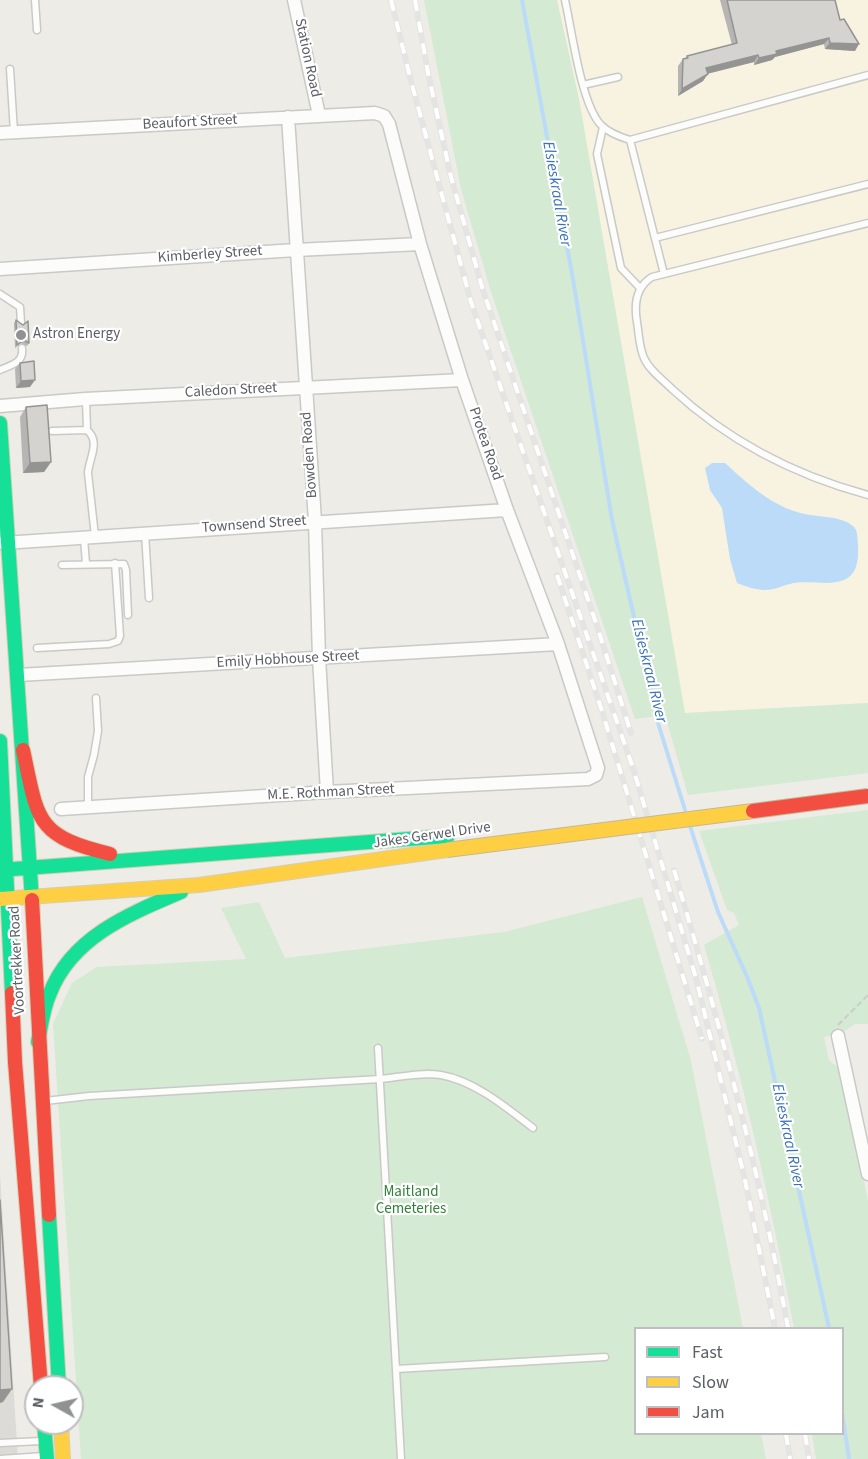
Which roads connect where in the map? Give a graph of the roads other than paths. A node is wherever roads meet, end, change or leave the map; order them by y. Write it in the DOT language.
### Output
graph roads {
  1 [pos="35,0"];
  2 [pos="294,0"];
  3 [pos="565,0"];
  4 [pos="37,30"];
  5 [pos="10,69"];
  6 [pos="868,75"];
  7 [pos="618,77"];
  8 [pos="583,85"];
  9 [pos="380,114"];
  10 [pos="319,116"];
  11 [pos="288,117"];
  12 [pos="603,127"];
  13 [pos="0,133"];
  14 [pos="14,133"];
  15 [pos="630,140"];
  16 [pos="868,184"];
  17 [pos="868,223"];
  18 [pos="655,238"];
  19 [pos="420,244"];
  20 [pos="297,250"];
  21 [pos="0,269"];
  22 [pos="664,274"];
  23 [pos="640,288"];
  24 [pos="0,294"];
  25 [pos="21,322"];
  26 [pos="22,348"];
  27 [pos="0,370"];
  28 [pos="462,380"];
  29 [pos="306,387"];
  30 [pos="86,399"];
  31 [pos="0,406"];
  32 [pos="0,423"];
  33 [pos="87,430"];
  34 [pos="52,431"];
  35 [pos="868,495"];
  36 [pos="507,510"];
  37 [pos="315,521"];
  38 [pos="145,533"];
  39 [pos="90,537"];
  40 [pos="5,543"];
  41 [pos="116,563"];
  42 [pos="86,564"];
  43 [pos="62,565"];
  44 [pos="149,598"];
  45 [pos="128,615"];
  46 [pos="558,644"];
  47 [pos="37,648"];
  48 [pos="319,658"];
  49 [pos="18,675"];
  50 [pos="96,698"];
  51 [pos="0,741"];
  52 [pos="23,750"];
  53 [pos="598,772"];
  54 [pos="868,783"];
  55 [pos="327,792"];
  56 [pos="868,796"];
  57 [pos="729,800"];
  58 [pos="88,808"];
  59 [pos="61,809"];
  60 [pos="454,835"];
  61 [pos="135,860"];
  62 [pos="29,868"];
  63 [pos="3,870"];
  64 [pos="199,885"];
  65 [pos="31,897"];
  66 [pos="4,899"];
  67 [pos="838,1036"];
  68 [pos="38,1041"];
  69 [pos="378,1048"];
  70 [pos="380,1079"];
  71 [pos="42,1101"];
  72 [pos="533,1128"];
  73 [pos="868,1169"];
  74 [pos="605,1357"];
  75 [pos="396,1369"];
  76 [pos="40,1375"];
  77 [pos="58,1375"];
  78 [pos="45,1435"];
  79 [pos="62,1435"];
  80 [pos="62,1439"];
  81 [pos="45,1440"];
  82 [pos="0,1443"];
  83 [pos="63,1457"];
  84 [pos="47,1458"];
  85 [pos="0,1459"];
  86 [pos="401,1459"];
  1 -- 4 [label="lane"];
  2 -- 10 [label="street, Station Road"];
  3 -- 8 [label="lane"];
  5 -- 14 [label="lane"];
  6 -- 15 [label="lane"];
  7 -- 8 [label="lane"];
  8 -- 12 [label="lane"];
  9 -- 10 [label="street, Beaufort Street"];
  9 -- 19 [label="street, Protea Road"];
  10 -- 11 [label="street, Beaufort Street"];
  11 -- 14 [label="street, Beaufort Street"];
  11 -- 20 [label="street, Bowden Road"];
  12 -- 15 [label="lane"];
  12 -- 23 [label="lane"];
  13 -- 14 [label="street, Beaufort Street"];
  15 -- 18 [label="lane"];
  16 -- 18 [label="lane"];
  17 -- 22 [label="lane"];
  18 -- 22 [label="lane"];
  19 -- 20 [label="street, Kimberley Street"];
  19 -- 28 [label="street, Protea Road"];
  20 -- 21 [label="street, Kimberley Street"];
  20 -- 29 [label="street, Bowden Road"];
  22 -- 23 [label="lane"];
  23 -- 35 [label="lane"];
  24 -- 25 [label="lane"];
  26 -- 27 [label="lane"];
  28 -- 29 [label="street, Caledon Street"];
  28 -- 36 [label="street, Protea Road"];
  29 -- 30 [label="street, Caledon Street"];
  29 -- 37 [label="street, Bowden Road"];
  30 -- 31 [label="street, Caledon Street"];
  30 -- 33 [label="lane"];
  32 -- 40 [label="main road, Voortrekker Road"];
  33 -- 34 [label="lane"];
  33 -- 39 [label="lane"];
  36 -- 37 [label="street, Townsend Street"];
  36 -- 46 [label="street, Protea Road"];
  37 -- 38 [label="street, Townsend Street"];
  37 -- 48 [label="street, Bowden Road"];
  38 -- 39 [label="street, Townsend Street"];
  38 -- 44 [label="lane"];
  39 -- 40 [label="street, Townsend Street"];
  39 -- 42 [label="lane"];
  40 -- 49 [label="main road, Voortrekker Road"];
  41 -- 42 [label="lane"];
  41 -- 45 [label="lane"];
  41 -- 47 [label="lane"];
  42 -- 43 [label="lane"];
  46 -- 48 [label="street, Emily Hobhouse Street"];
  46 -- 53 [label="street, Protea Road"];
  48 -- 49 [label="street, Emily Hobhouse Street"];
  48 -- 55 [label="street, Bowden Road"];
  49 -- 52 [label="main road, Voortrekker Road"];
  50 -- 58 [label="lane"];
  51 -- 63 [label="main road, Voortrekker Road"];
  52 -- 61 [label="main road"];
  52 -- 62 [label="main road, Voortrekker Road"];
  53 -- 55 [label="street, M.E. Rothman Street"];
  54 -- 57 [label="main road"];
  55 -- 58 [label="street, M.E. Rothman Street"];
  56 -- 64 [label="main road, Jakes Gerwel Drive, bridge"];
  58 -- 59 [label="street, M.E. Rothman Street"];
  60 -- 61 [label="main road, Jakes Gerwel Drive"];
  61 -- 62 [label="main road, Jakes Gerwel Drive"];
  62 -- 63 [label="main road, Jakes Gerwel Drive"];
  62 -- 65 [label="main road, Voortrekker Road"];
  63 -- 66 [label="main road, Voortrekker Road"];
  64 -- 65 [label="main road, Jakes Gerwel Drive"];
  64 -- 68 [label="main road"];
  65 -- 66 [label="main road, Jakes Gerwel Drive"];
  65 -- 68 [label="main road, Voortrekker Road"];
  66 -- 76 [label="main road, Voortrekker Road"];
  67 -- 73 [label="street"];
  68 -- 71 [label="main road, Voortrekker Road"];
  69 -- 70 [label="lane"];
  70 -- 71 [label="lane"];
  70 -- 72 [label="lane"];
  70 -- 75 [label="lane"];
  71 -- 77 [label="main road, Voortrekker Road"];
  74 -- 75 [label="lane"];
  75 -- 86 [label="lane"];
  78 -- 81 [label="main road"];
  79 -- 80 [label="main road"];
  80 -- 81 [label="lane"];
  80 -- 83 [label="main road"];
  81 -- 82 [label="lane"];
  81 -- 84 [label="main road"];
  83 -- 84 [label="lane"];
  84 -- 85 [label="lane"];
}
